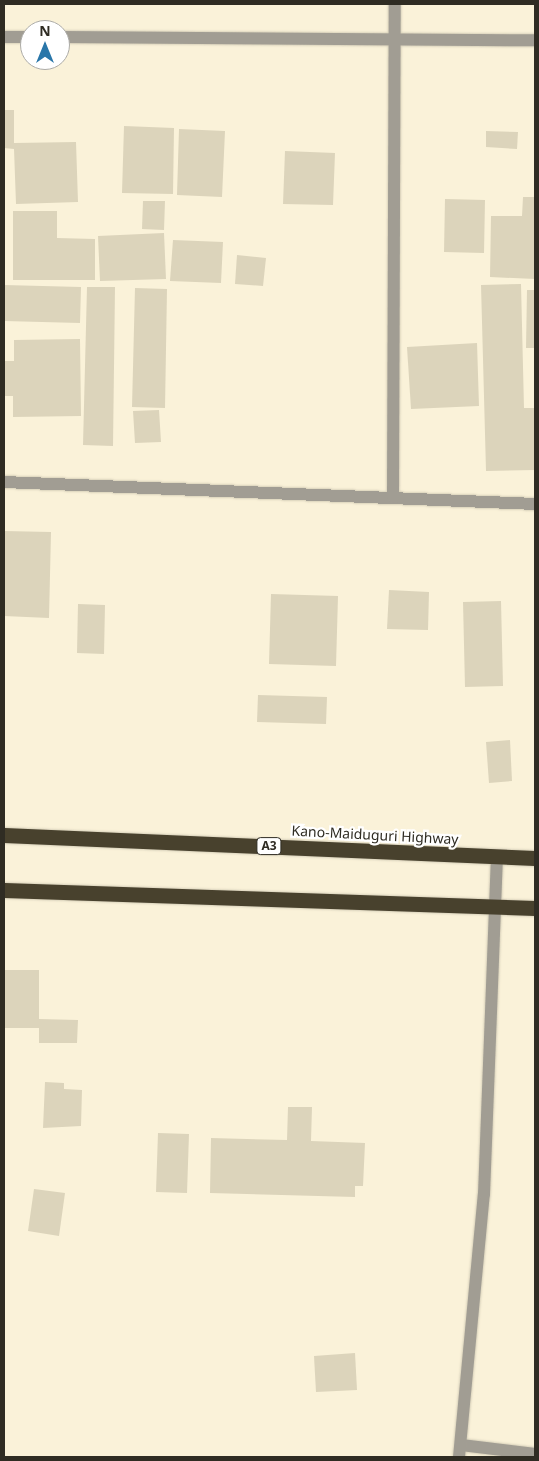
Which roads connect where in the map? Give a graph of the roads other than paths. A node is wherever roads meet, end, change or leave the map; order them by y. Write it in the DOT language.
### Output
graph roads {
  1 [pos="395,4"];
  2 [pos="4,37"];
  3 [pos="20,37"];
  4 [pos="70,37"];
  5 [pos="395,40"];
  6 [pos="535,40"];
  7 [pos="4,482"];
  8 [pos="393,497"];
  9 [pos="535,504"];
  10 [pos="4,835"];
  11 [pos="497,856"];
  12 [pos="535,858"];
  13 [pos="4,890"];
  14 [pos="494,907"];
  15 [pos="535,908"];
  16 [pos="460,1451"];
  17 [pos="535,1454"];
  1 -- 5 [label="street"];
  2 -- 3 [label="street"];
  4 -- 5 [label="street"];
  5 -- 6 [label="street"];
  5 -- 8 [label="street"];
  7 -- 8 [label="street"];
  8 -- 9 [label="street"];
  10 -- 11 [label="highway, Kano-Maiduguri Highway / A3"];
  11 -- 12 [label="highway, Kano-Maiduguri Highway / A3"];
  11 -- 14 [label="street"];
  13 -- 14 [label="highway"];
  14 -- 15 [label="highway"];
  14 -- 16 [label="street"];
  16 -- 17 [label="street"];
}
